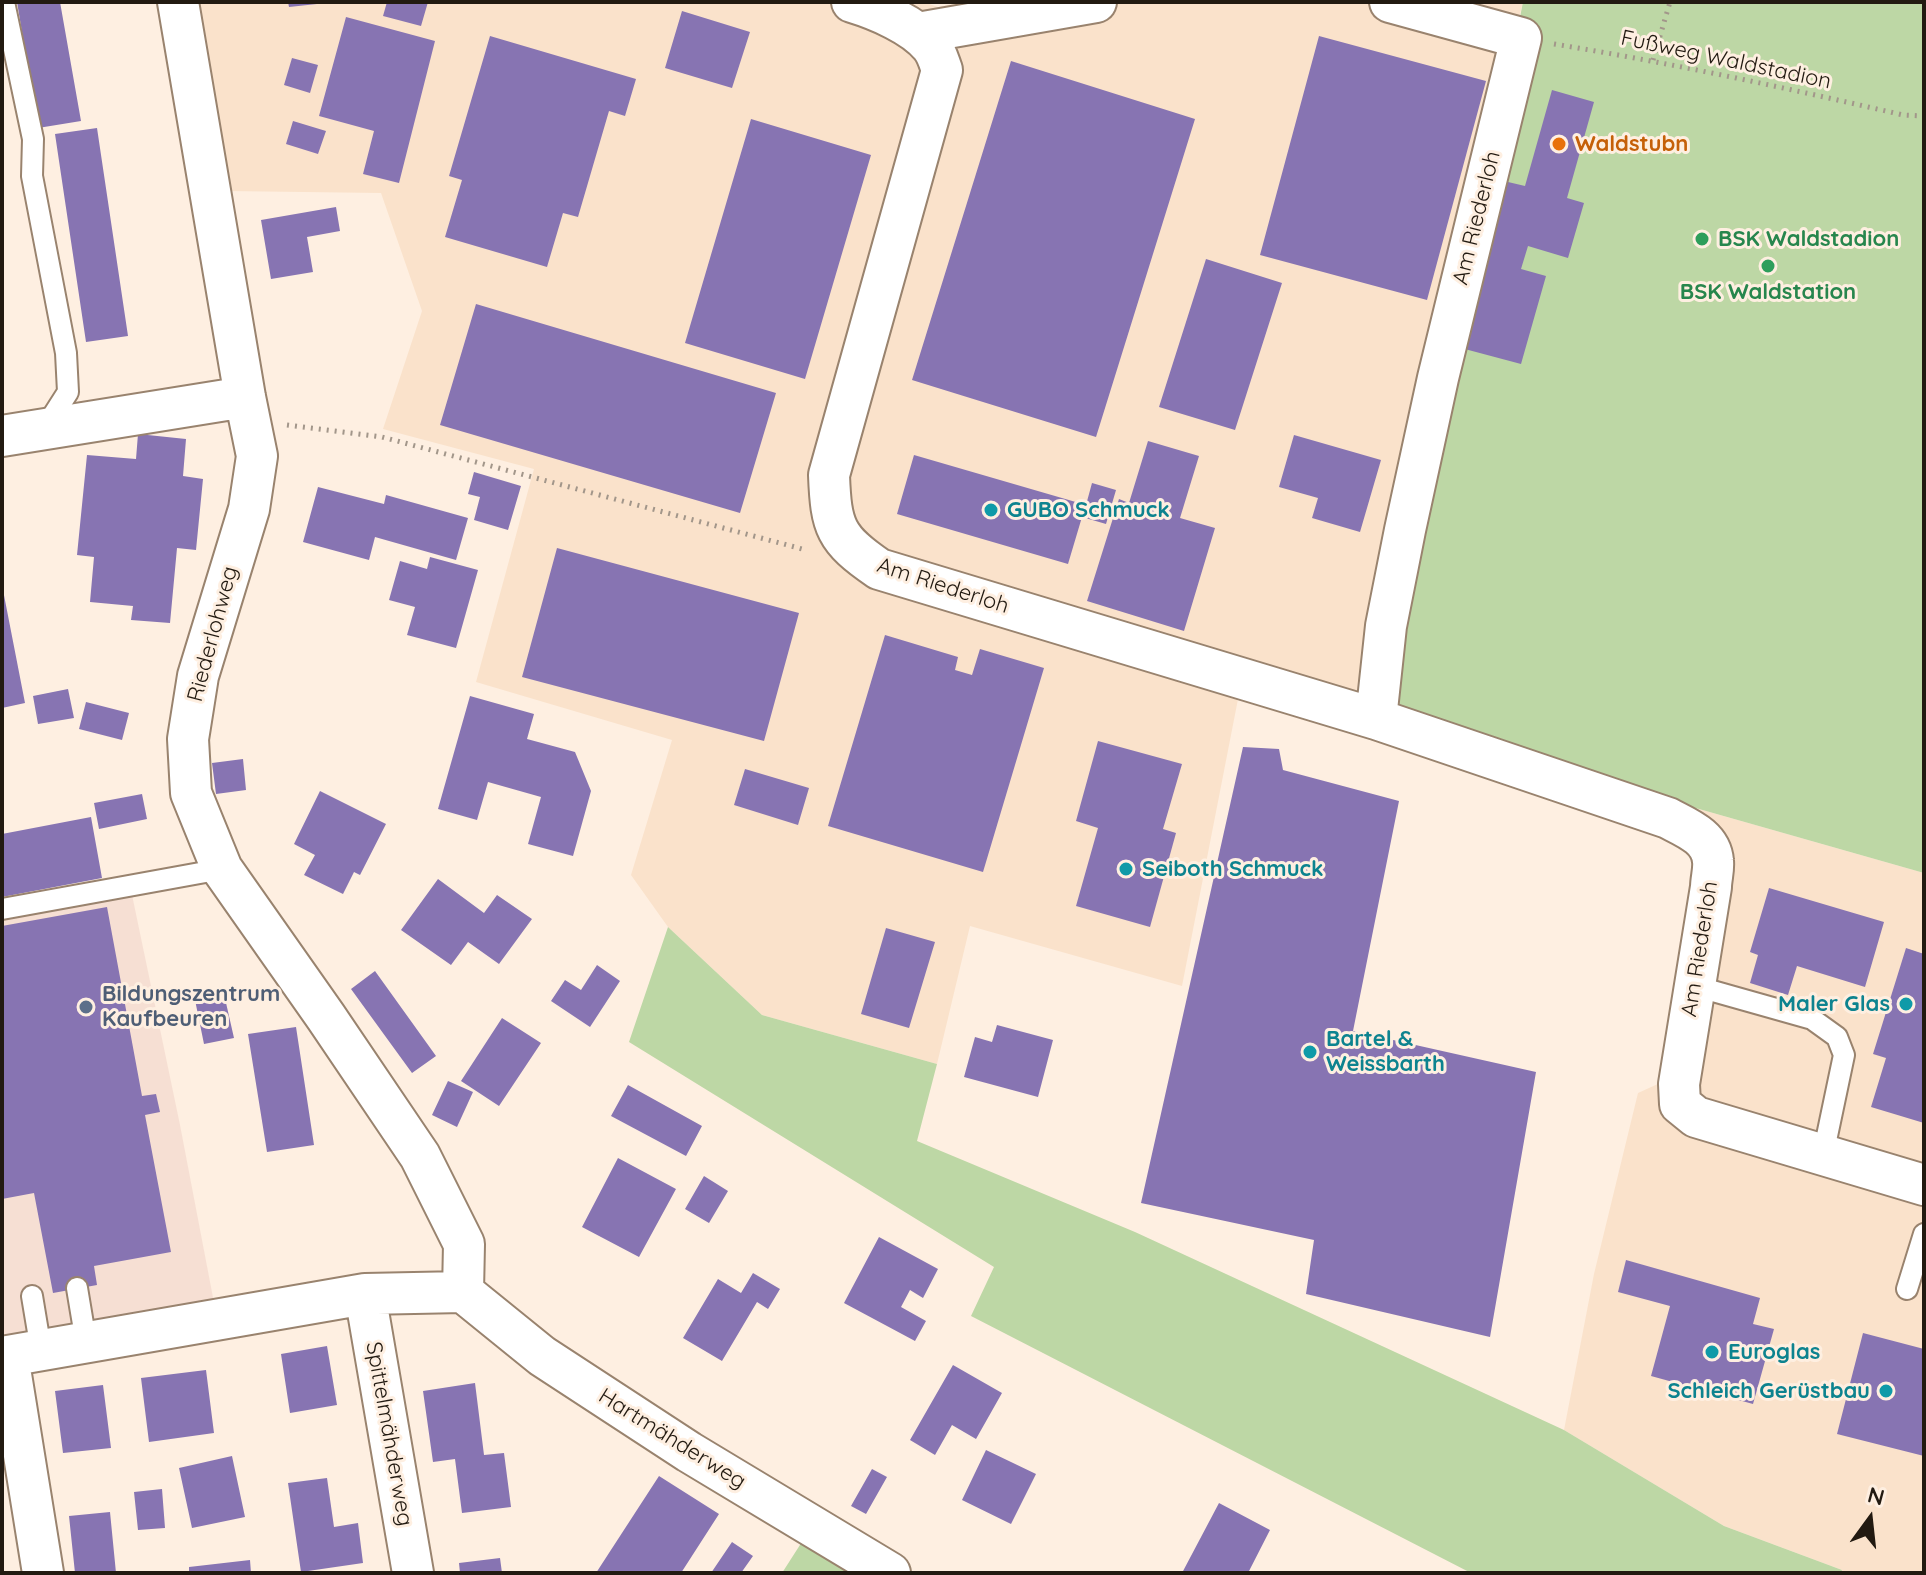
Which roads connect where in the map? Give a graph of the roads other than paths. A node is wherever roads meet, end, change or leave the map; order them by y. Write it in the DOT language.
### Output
graph roads {
  1 [pos="4,2"];
  2 [pos="178,2"];
  3 [pos="852,2"];
  4 [pos="1096,2"];
  5 [pos="1390,2"];
  6 [pos="918,33"];
  7 [pos="248,409"];
  8 [pos="45,428"];
  9 [pos="2,436"];
  10 [pos="1376,719"];
  11 [pos="222,869"];
  12 [pos="2,909"];
  13 [pos="1695,986"];
  14 [pos="1823,1155"];
  15 [pos="1924,1185"];
  16 [pos="1924,1234"];
  17 [pos="77,1288"];
  18 [pos="1907,1289"];
  19 [pos="463,1292"];
  20 [pos="365,1294"];
  21 [pos="32,1296"];
  22 [pos="86,1342"];
  23 [pos="17,1354"];
  24 [pos="43,1573"];
  25 [pos="413,1573"];
  26 [pos="890,1573"];
  1 -- 8 [label="lane"];
  2 -- 7 [label="street, Riederlohweg"];
  3 -- 6 [label="street, Am Riederloh"];
  4 -- 6 [label="street"];
  5 -- 10 [label="street, Am Riederloh"];
  6 -- 10 [label="street, Am Riederloh"];
  7 -- 8 [label="street"];
  7 -- 11 [label="street, Riederlohweg"];
  8 -- 9 [label="street"];
  10 -- 13 [label="street, Am Riederloh"];
  11 -- 12 [label="lane"];
  11 -- 19 [label="street"];
  13 -- 14 [label="street, Am Riederloh"];
  13 -- 14 [label="lane"];
  14 -- 15 [label="street, Am Riederloh"];
  16 -- 18 [label="lane"];
  17 -- 22 [label="lane"];
  19 -- 20 [label="street"];
  19 -- 26 [label="street, Hartmähderweg"];
  20 -- 22 [label="street"];
  20 -- 25 [label="street, Spittelmähderweg"];
  21 -- 23 [label="lane"];
  22 -- 23 [label="street"];
  23 -- 24 [label="street"];
}
